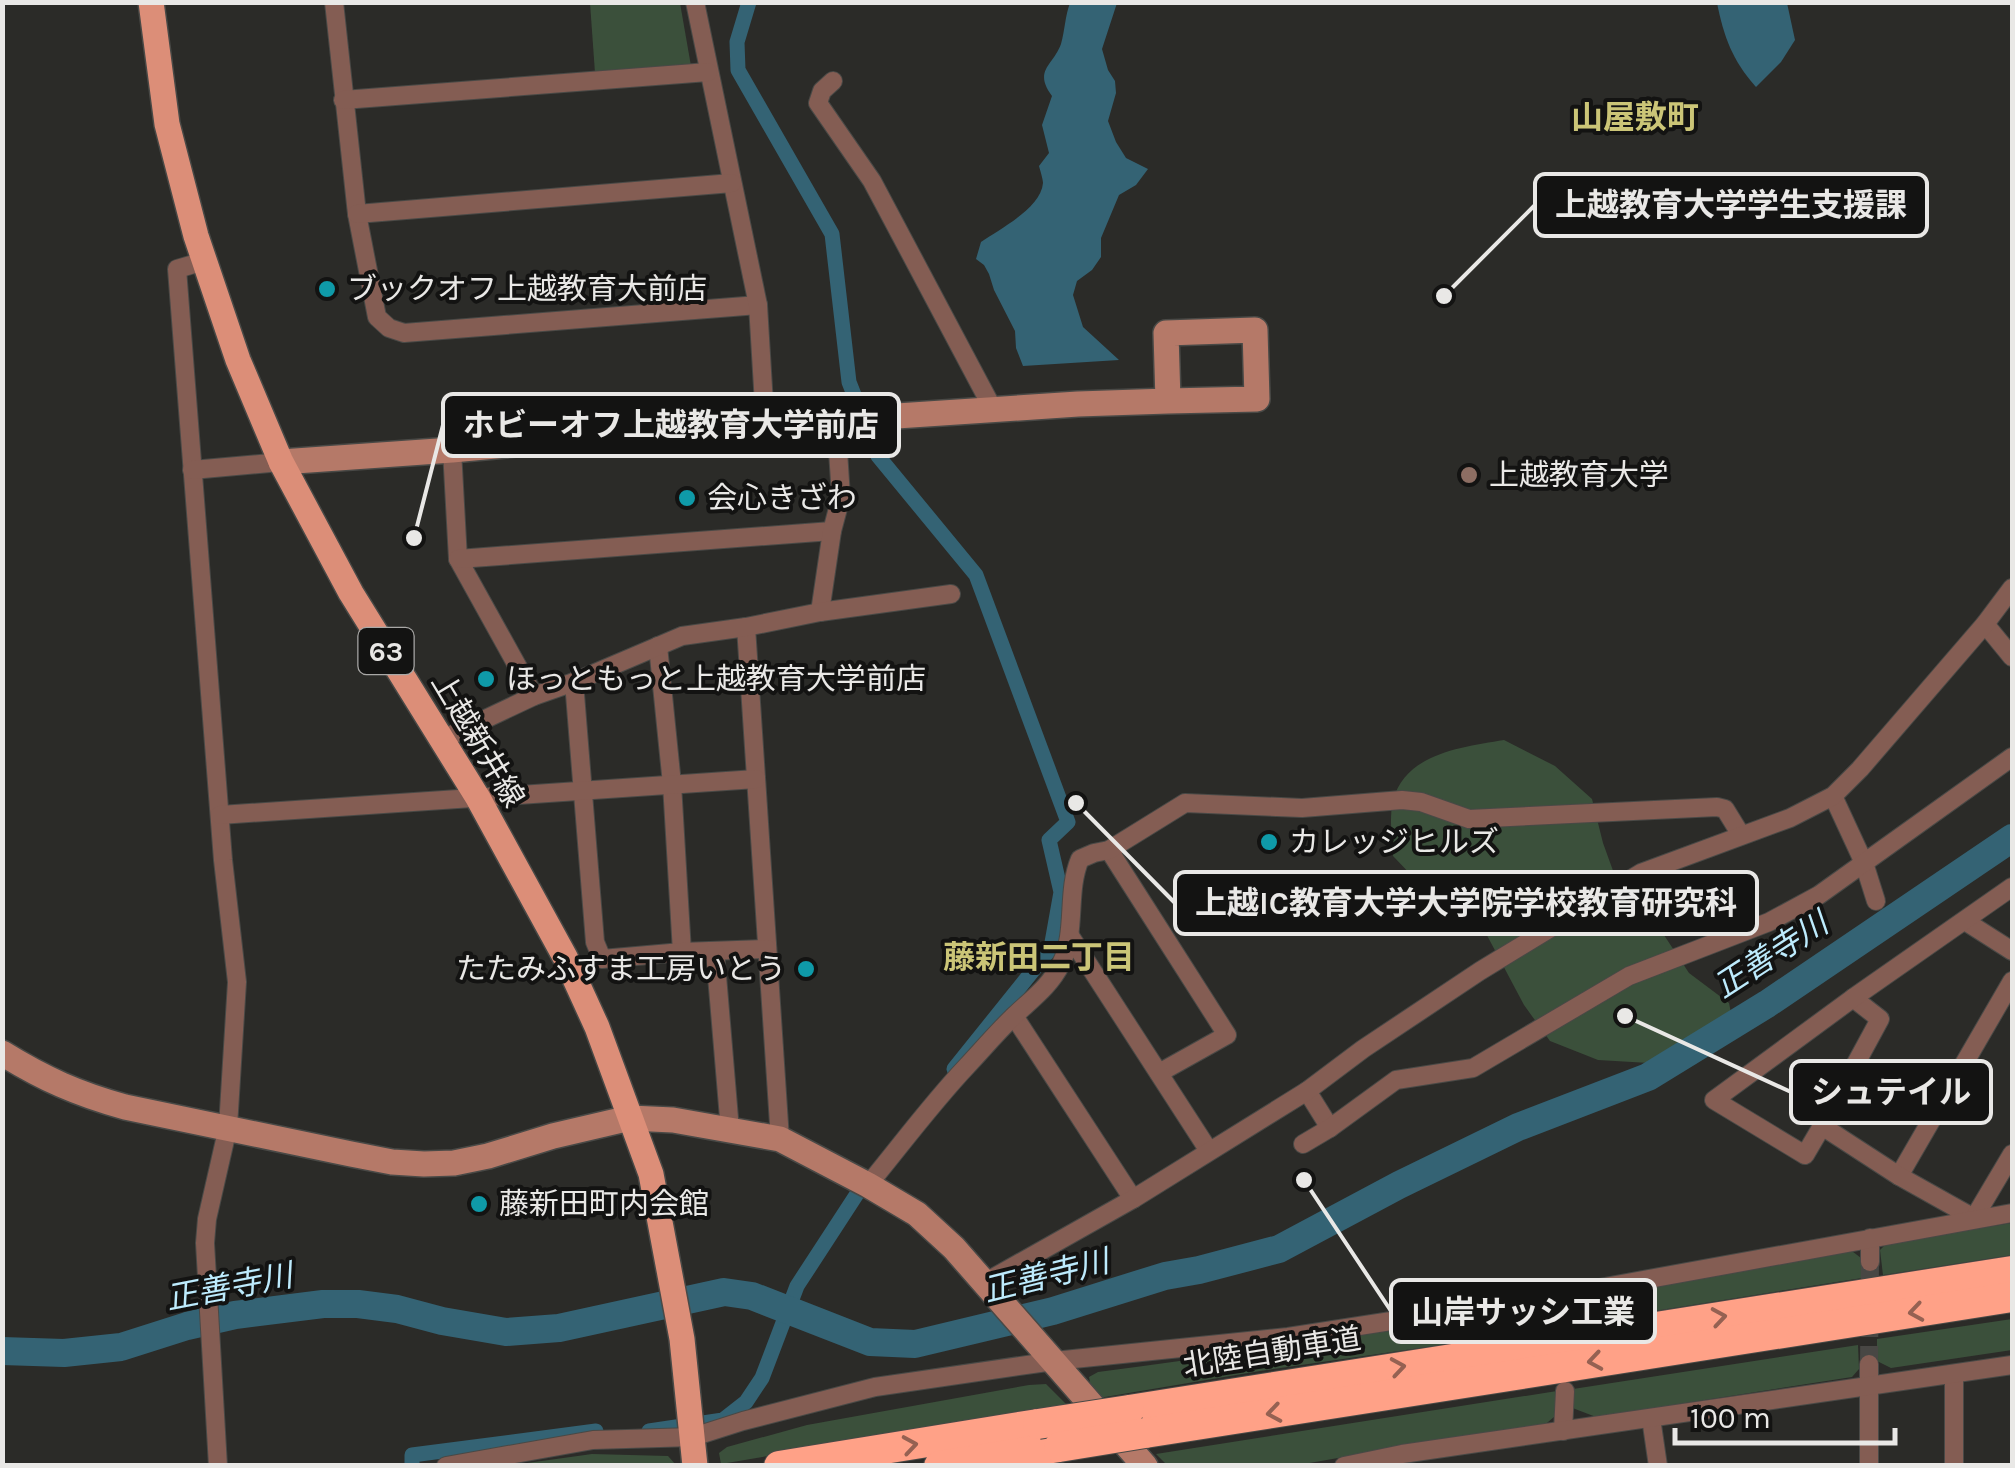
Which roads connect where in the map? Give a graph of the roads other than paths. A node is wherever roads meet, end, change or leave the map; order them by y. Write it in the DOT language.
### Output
graph roads {
  1 [pos="151,2"];
  2 [pos="334,2"];
  3 [pos="695,2"];
  4 [pos="708,72"];
  5 [pos="833,81"];
  6 [pos="344,100"];
  7 [pos="732,183"];
  8 [pos="357,214"];
  9 [pos="204,261"];
  10 [pos="758,305"];
  11 [pos="1168,401"];
  12 [pos="993,409"];
  13 [pos="836,420"];
  14 [pos="765,421"];
  15 [pos="452,450"];
  16 [pos="281,462"];
  17 [pos="192,470"];
  18 [pos="832,532"];
  19 [pos="458,559"];
  20 [pos="2012,588"];
  21 [pos="951,594"];
  22 [pos="820,612"];
  23 [pos="1985,624"];
  24 [pos="746,628"];
  25 [pos="658,646"];
  26 [pos="2012,657"];
  27 [pos="574,682"];
  28 [pos="534,696"];
  29 [pos="440,740"];
  30 [pos="2012,757"];
  31 [pos="756,779"];
  32 [pos="672,784"];
  33 [pos="584,790"];
  34 [pos="1832,796"];
  35 [pos="478,798"];
  36 [pos="220,815"];
  37 [pos="1741,835"];
  38 [pos="1109,850"];
  39 [pos="1864,863"];
  40 [pos="2012,888"];
  41 [pos="1876,901"];
  42 [pos="1965,921"];
  43 [pos="1070,936"];
  44 [pos="767,949"];
  45 [pos="2012,951"];
  46 [pos="682,952"];
  47 [pos="715,952"];
  48 [pos="2012,981"];
  49 [pos="1853,998"];
  50 [pos="1014,1016"];
  51 [pos="2,1052"];
  52 [pos="1159,1073"];
  53 [pos="1307,1091"];
  54 [pos="630,1118"];
  55 [pos="1822,1126"];
  56 [pos="228,1127"];
  57 [pos="1330,1128"];
  58 [pos="730,1130"];
  59 [pos="780,1139"];
  60 [pos="1303,1144"];
  61 [pos="1209,1151"];
  62 [pos="2012,1154"];
  63 [pos="1899,1176"];
  64 [pos="868,1185"];
  65 [pos="1134,1199"];
  66 [pos="2012,1212"];
  67 [pos="1974,1218"];
  68 [pos="1870,1238"];
  69 [pos="1870,1262"];
  70 [pos="2012,1271"];
  71 [pos="984,1284"];
  72 [pos="1572,1292"];
  73 [pos="2012,1298"];
  74 [pos="1570,1313"];
  75 [pos="1054,1362"];
  76 [pos="1868,1364"];
  77 [pos="2012,1365"];
  78 [pos="1954,1374"];
  79 [pos="1870,1386"];
  80 [pos="1565,1391"];
  81 [pos="1651,1418"];
  82 [pos="1137,1422"];
  83 [pos="1562,1430"];
  84 [pos="693,1437"];
  85 [pos="1402,1460"];
  86 [pos="218,1466"];
  87 [pos="446,1466"];
  88 [pos="695,1466"];
  89 [pos="779,1466"];
  90 [pos="939,1466"];
  91 [pos="1145,1466"];
  92 [pos="1344,1466"];
  93 [pos="1658,1466"];
  94 [pos="1869,1466"];
  95 [pos="1954,1466"];
  1 -- 9 [label="main road, 上越新井線 / 63"];
  2 -- 6 [label="street"];
  3 -- 4 [label="street"];
  4 -- 6 [label="street"];
  4 -- 7 [label="street"];
  5 -- 12 [label="street"];
  6 -- 8 [label="street"];
  7 -- 8 [label="street"];
  7 -- 10 [label="street"];
  8 -- 10 [label="street"];
  9 -- 16 [label="main road, 上越新井線 / 63"];
  9 -- 17 [label="street"];
  10 -- 14 [label="street"];
  11 -- 11 [label="street"];
  11 -- 12 [label="street"];
  12 -- 13 [label="street"];
  13 -- 14 [label="street"];
  13 -- 18 [label="street"];
  14 -- 15 [label="street"];
  15 -- 16 [label="street"];
  15 -- 19 [label="street"];
  16 -- 17 [label="street"];
  16 -- 29 [label="main road, 上越新井線 / 63"];
  17 -- 36 [label="street"];
  18 -- 19 [label="street"];
  18 -- 22 [label="street"];
  19 -- 28 [label="street"];
  20 -- 23 [label="street"];
  21 -- 22 [label="street"];
  22 -- 24 [label="street"];
  23 -- 26 [label="street"];
  23 -- 34 [label="street"];
  24 -- 25 [label="street"];
  24 -- 31 [label="street"];
  25 -- 27 [label="street"];
  25 -- 32 [label="street"];
  27 -- 28 [label="street"];
  27 -- 33 [label="street"];
  28 -- 29 [label="street"];
  29 -- 35 [label="main road, 上越新井線 / 63"];
  30 -- 39 [label="street"];
  31 -- 32 [label="street"];
  31 -- 44 [label="street"];
  32 -- 33 [label="street"];
  32 -- 46 [label="street"];
  33 -- 35 [label="street"];
  33 -- 46 [label="street"];
  34 -- 37 [label="street"];
  34 -- 39 [label="street"];
  35 -- 36 [label="street"];
  35 -- 54 [label="main road, 上越新井線 / 63"];
  36 -- 56 [label="street"];
  37 -- 38 [label="street"];
  37 -- 53 [label="street"];
  38 -- 43 [label="street"];
  38 -- 52 [label="street"];
  39 -- 41 [label="street"];
  39 -- 57 [label="street"];
  40 -- 42 [label="street"];
  42 -- 45 [label="street"];
  42 -- 49 [label="street"];
  43 -- 50 [label="street"];
  43 -- 52 [label="street"];
  44 -- 47 [label="street"];
  44 -- 59 [label="street"];
  46 -- 47 [label="street"];
  47 -- 58 [label="street"];
  48 -- 63 [label="street"];
  49 -- 55 [label="street"];
  49 -- 55 [label="street"];
  50 -- 64 [label="street"];
  50 -- 65 [label="street"];
  51 -- 56 [label="street"];
  52 -- 61 [label="street"];
  53 -- 57 [label="street"];
  53 -- 61 [label="street"];
  54 -- 56 [label="street"];
  54 -- 58 [label="street"];
  54 -- 84 [label="main road, 上越新井線 / 63"];
  55 -- 63 [label="street"];
  56 -- 86 [label="street"];
  57 -- 60 [label="street"];
  58 -- 59 [label="street"];
  59 -- 64 [label="street"];
  61 -- 65 [label="street"];
  62 -- 67 [label="street"];
  63 -- 67 [label="street"];
  64 -- 71 [label="street"];
  65 -- 71 [label="street"];
  66 -- 67 [label="street"];
  67 -- 68 [label="street"];
  68 -- 69 [label="street"];
  68 -- 72 [label="street"];
  82 -- 70 [label="highway, 北陸自動車道, one-way"];
  71 -- 75 [label="street"];
  72 -- 74 [label="street"];
  72 -- 75 [label="street"];
  73 -- 82 [label="highway, 北陸自動車道, one-way"];
  75 -- 84 [label="street"];
  75 -- 91 [label="street"];
  76 -- 79 [label="street"];
  77 -- 78 [label="street"];
  78 -- 79 [label="street"];
  78 -- 95 [label="street"];
  79 -- 81 [label="street"];
  79 -- 94 [label="street"];
  80 -- 83 [label="street"];
  81 -- 83 [label="street"];
  81 -- 93 [label="street"];
  89 -- 82 [label="highway, 北陸自動車道, one-way, bridge"];
  82 -- 90 [label="highway, 北陸自動車道, bridge"];
  83 -- 85 [label="street"];
  84 -- 87 [label="street"];
  84 -- 88 [label="main road, 上越新井線 / 63"];
  85 -- 92 [label="street"];
}
